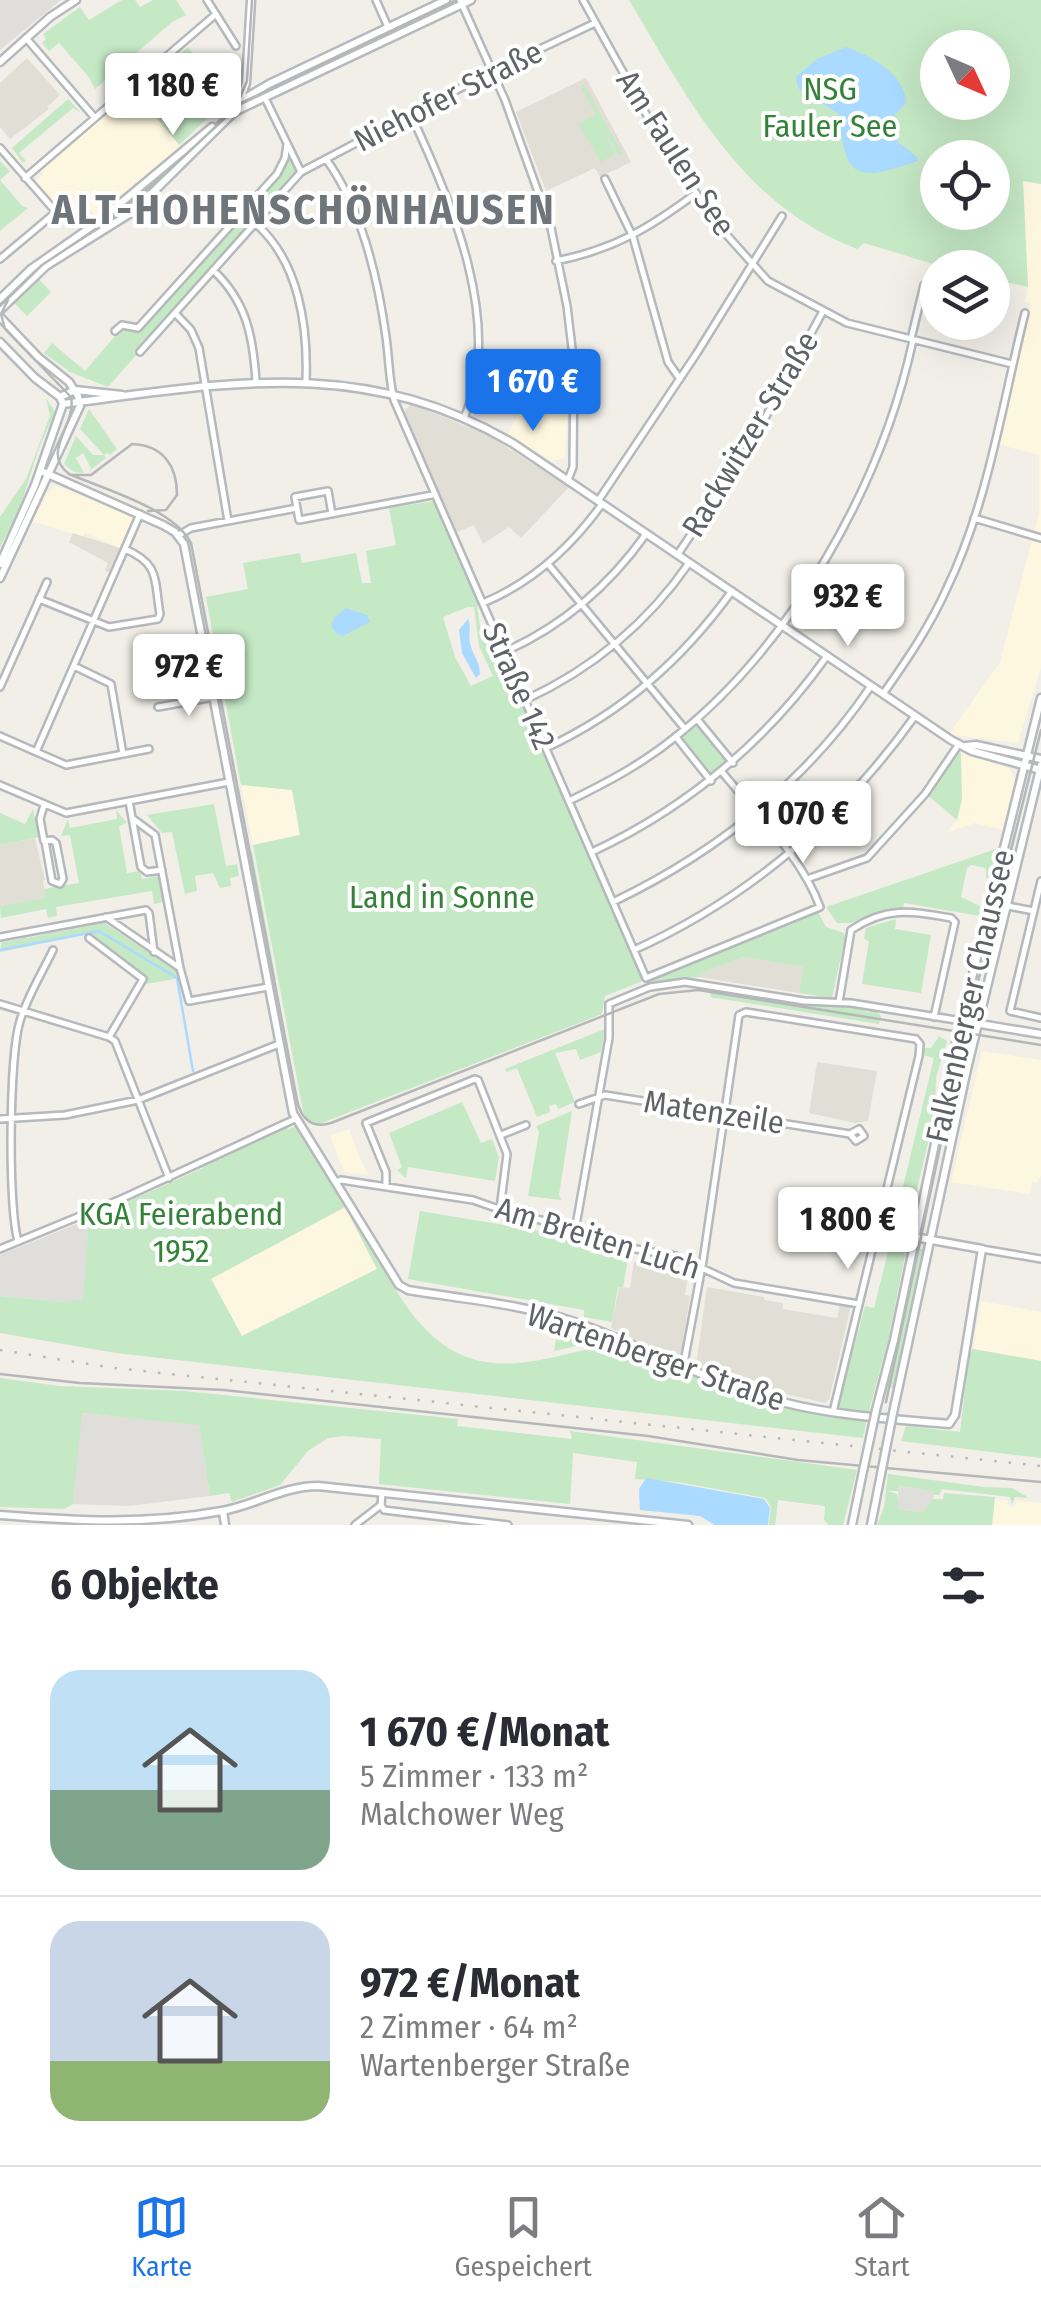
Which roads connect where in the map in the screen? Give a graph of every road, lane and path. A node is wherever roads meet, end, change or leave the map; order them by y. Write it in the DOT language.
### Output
graph roads {
  1 [pos="76,0"];
  2 [pos="207,0"];
  3 [pos="251,0"];
  4 [pos="376,0"];
  5 [pos="446,0"];
  6 [pos="471,0"];
  7 [pos="583,0"];
  8 [pos="460,2"];
  9 [pos="216,14"];
  10 [pos="595,23"];
  11 [pos="388,28"];
  12 [pos="26,38"];
  13 [pos="236,46"];
  14 [pos="0,62"];
  15 [pos="492,72"];
  16 [pos="246,83"];
  17 [pos="256,91"];
  18 [pos="264,97"];
  19 [pos="240,101"];
  20 [pos="236,111"];
  21 [pos="410,114"];
  22 [pos="95,118"];
  23 [pos="287,144"];
  24 [pos="0,148"];
  25 [pos="185,154"];
  26 [pos="326,159"];
  27 [pos="301,172"];
  28 [pos="26,178"];
  29 [pos="605,180"];
  30 [pos="695,194"];
  31 [pos="106,216"];
  32 [pos="782,216"];
  33 [pos="255,223"];
  34 [pos="112,225"];
  35 [pos="633,237"];
  36 [pos="0,259"];
  37 [pos="556,261"];
  38 [pos="751,264"];
  39 [pos="213,270"];
  40 [pos="0,299"];
  41 [pos="920,303"];
  42 [pos="822,312"];
  43 [pos="0,313"];
  44 [pos="175,313"];
  45 [pos="1025,313"];
  46 [pos="115,332"];
  47 [pos="912,340"];
  48 [pos="0,342"];
  49 [pos="140,352"];
  50 [pos="1012,364"];
  51 [pos="680,379"];
  52 [pos="256,381"];
  53 [pos="306,381"];
  54 [pos="205,387"];
  55 [pos="75,390"];
  56 [pos="392,394"];
  57 [pos="132,396"];
  58 [pos="61,401"];
  59 [pos="80,402"];
  60 [pos="464,418"];
  61 [pos="40,471"];
  62 [pos="50,474"];
  63 [pos="568,480"];
  64 [pos="434,494"];
  65 [pos="600,502"];
  66 [pos="297,508"];
  67 [pos="140,514"];
  68 [pos="332,514"];
  69 [pos="974,518"];
  70 [pos="228,521"];
  71 [pos="647,534"];
  72 [pos="178,536"];
  73 [pos="1041,538"];
  74 [pos="125,549"];
  75 [pos="678,554"];
  76 [pos="3,559"];
  77 [pos="689,562"];
  78 [pos="548,564"];
  79 [pos="0,578"];
  80 [pos="47,582"];
  81 [pos="732,592"];
  82 [pos="40,599"];
  83 [pos="482,603"];
  84 [pos="582,605"];
  85 [pos="93,622"];
  86 [pos="780,624"];
  87 [pos="616,645"];
  88 [pos="504,652"];
  89 [pos="826,656"];
  90 [pos="74,666"];
  91 [pos="649,685"];
  92 [pos="871,686"];
  93 [pos="0,687"];
  94 [pos="883,694"];
  95 [pos="214,697"];
  96 [pos="1041,698"];
  97 [pos="525,700"];
  98 [pos="158,707"];
  99 [pos="915,716"];
  100 [pos="696,719"];
  101 [pos="686,729"];
  102 [pos="0,736"];
  103 [pos="676,737"];
  104 [pos="963,745"];
  105 [pos="546,748"];
  106 [pos="149,749"];
  107 [pos="36,752"];
  108 [pos="123,754"];
  109 [pos="1027,755"];
  110 [pos="733,762"];
  111 [pos="1024,766"];
  112 [pos="1041,766"];
  113 [pos="722,772"];
  114 [pos="711,781"];
  115 [pos="228,782"];
  116 [pos="0,785"];
  117 [pos="129,801"];
  118 [pos="570,801"];
  119 [pos="44,804"];
  120 [pos="756,814"];
  121 [pos="132,818"];
  122 [pos="44,841"];
  123 [pos="592,852"];
  124 [pos="790,854"];
  125 [pos="162,870"];
  126 [pos="807,879"];
  127 [pos="1041,881"];
  128 [pos="613,902"];
  129 [pos="1008,906"];
  130 [pos="1034,911"];
  131 [pos="106,917"];
  132 [pos="0,937"];
  133 [pos="89,938"];
  134 [pos="53,950"];
  135 [pos="634,950"];
  136 [pos="154,952"];
  137 [pos="180,968"];
  138 [pos="268,986"];
  139 [pos="839,1002"];
  140 [pos="0,1004"];
  141 [pos="24,1010"];
  142 [pos="934,1017"];
  143 [pos="1041,1018"];
  144 [pos="962,1021"];
  145 [pos="978,1024"];
  146 [pos="1041,1034"];
  147 [pos="109,1037"];
  148 [pos="280,1044"];
  149 [pos="598,1097"];
  150 [pos="138,1100"];
  151 [pos="579,1104"];
  152 [pos="723,1113"];
  153 [pos="0,1119"];
  154 [pos="12,1119"];
  155 [pos="295,1120"];
  156 [pos="526,1125"];
  157 [pos="850,1134"];
  158 [pos="500,1135"];
  159 [pos="169,1178"];
  160 [pos="336,1182"];
  161 [pos="386,1186"];
  162 [pos="500,1209"];
  163 [pos="876,1230"];
  164 [pos="575,1231"];
  165 [pos="915,1237"];
  166 [pos="931,1240"];
  167 [pos="18,1241"];
  168 [pos="0,1249"];
  169 [pos="982,1249"];
  170 [pos="1041,1258"];
  171 [pos="702,1268"];
  172 [pos="858,1304"];
  173 [pos="683,1368"];
  174 [pos="833,1412"];
  175 [pos="382,1493"];
  176 [pos="381,1504"];
  177 [pos="489,1510"];
  178 [pos="224,1511"];
  179 [pos="0,1514"];
  180 [pos="64,1523"];
  181 [pos="487,1524"];
  182 [pos="226,1525"];
  183 [pos="355,1525"];
  184 [pos="508,1525"];
  185 [pos="688,1525"];
  186 [pos="852,1525"];
  187 [pos="870,1525"];
  1 -- 12 [label="main road"];
  2 -- 9 [label="street"];
  3 -- 16 [label="main road"];
  4 -- 11 [label="street"];
  5 -- 11 [label="main road"];
  6 -- 8 [label="main road"];
  7 -- 10 [label="street, Am Faulen See"];
  8 -- 15 [label="street"];
  8 -- 18 [label="main road"];
  9 -- 13 [label="street"];
  9 -- 22 [label="street"];
  10 -- 15 [label="street, Niehofer Straße"];
  10 -- 30 [label="street, Am Faulen See"];
  11 -- 17 [label="main road"];
  12 -- 14 [label="main road"];
  12 -- 22 [label="street"];
  15 -- 21 [label="street, Niehofer Straße"];
  15 -- 37 [label="street"];
  16 -- 17 [label="main road"];
  16 -- 19 [label="main road"];
  17 -- 18 [label="main road"];
  17 -- 19 [label="main road"];
  18 -- 20 [label="main road"];
  18 -- 23 [label="street"];
  19 -- 20 [label="main road"];
  19 -- 25 [label="main road"];
  20 -- 25 [label="main road"];
  21 -- 26 [label="street, Niehofer Straße"];
  21 -- 60 [label="street"];
  22 -- 28 [label="street"];
  23 -- 27 [label="street"];
  23 -- 46 [label="street"];
  24 -- 28 [label="street"];
  25 -- 31 [label="main road"];
  25 -- 34 [label="main road"];
  26 -- 27 [label="street, Niehofer Straße"];
  26 -- 56 [label="street, Straße 142"];
  27 -- 33 [label="street"];
  28 -- 36 [label="street"];
  29 -- 35 [label="street"];
  30 -- 35 [label="street"];
  30 -- 38 [label="street, Am Faulen See"];
  31 -- 34 [label="main road"];
  31 -- 40 [label="main road"];
  32 -- 38 [label="street"];
  33 -- 39 [label="street"];
  33 -- 53 [label="street"];
  34 -- 43 [label="main road"];
  35 -- 37 [label="street"];
  35 -- 51 [label="street"];
  37 -- 63 [label="street"];
  38 -- 42 [label="street, Am Faulen See"];
  38 -- 51 [label="street"];
  39 -- 44 [label="street"];
  39 -- 52 [label="street"];
  41 -- 47 [label="street"];
  42 -- 47 [label="street, Am Faulen See"];
  42 -- 75 [label="street, Rackwitzer Straße"];
  43 -- 55 [label="main road"];
  44 -- 49 [label="street"];
  44 -- 54 [label="street"];
  45 -- 50 [label="street"];
  47 -- 50 [label="street, Am Faulen See"];
  47 -- 86 [label="street"];
  48 -- 58 [label="main road"];
  50 -- 69 [label="street"];
  51 -- 65 [label="street"];
  52 -- 53 [label="main road"];
  52 -- 54 [label="main road"];
  53 -- 56 [label="main road"];
  54 -- 57 [label="main road"];
  54 -- 70 [label="street"];
  55 -- 57 [label="main road"];
  55 -- 58 [label="main road"];
  55 -- 59 [label="main road"];
  56 -- 60 [label="main road"];
  56 -- 64 [label="street, Straße 142"];
  57 -- 59 [label="main road"];
  58 -- 59 [label="main road"];
  58 -- 61 [label="main road"];
  59 -- 62 [label="main road"];
  60 -- 63 [label="main road"];
  61 -- 62 [label="main road"];
  61 -- 76 [label="main road"];
  62 -- 67 [label="main road"];
  62 -- 76 [label="main road"];
  63 -- 65 [label="main road"];
  64 -- 68 [label="street"];
  64 -- 83 [label="street, Straße 142"];
  65 -- 71 [label="main road"];
  65 -- 78 [label="street"];
  66 -- 68 [label="street"];
  66 -- 68 [label="street"];
  66 -- 70 [label="street"];
  67 -- 72 [label="main road"];
  67 -- 74 [label="street"];
  69 -- 73 [label="street"];
  69 -- 94 [label="street"];
  70 -- 72 [label="street"];
  71 -- 75 [label="main road"];
  71 -- 84 [label="street"];
  72 -- 95 [label="main road, Wartenberger Straße"];
  74 -- 85 [label="street"];
  74 -- 85 [label="street"];
  75 -- 77 [label="main road"];
  76 -- 79 [label="main road"];
  77 -- 81 [label="main road"];
  77 -- 87 [label="street"];
  78 -- 83 [label="street"];
  78 -- 84 [label="street"];
  80 -- 82 [label="street"];
  81 -- 86 [label="main road"];
  81 -- 91 [label="street"];
  82 -- 85 [label="street"];
  82 -- 93 [label="street"];
  83 -- 88 [label="street, Straße 142"];
  84 -- 87 [label="street"];
  84 -- 88 [label="street"];
  85 -- 90 [label="street"];
  86 -- 89 [label="main road"];
  86 -- 100 [label="street"];
  87 -- 91 [label="street"];
  87 -- 97 [label="street"];
  88 -- 97 [label="street, Straße 142"];
  89 -- 92 [label="main road"];
  89 -- 110 [label="street"];
  90 -- 107 [label="street"];
  90 -- 108 [label="street"];
  91 -- 101 [label="street"];
  91 -- 105 [label="street"];
  92 -- 94 [label="main road"];
  92 -- 120 [label="street"];
  94 -- 99 [label="main road"];
  95 -- 98 [label="street"];
  95 -- 115 [label="main road, Wartenberger Straße"];
  96 -- 109 [label="main road, Falkenberger Chaussee"];
  97 -- 105 [label="street, Straße 142"];
  99 -- 104 [label="main road"];
  99 -- 124 [label="street"];
  100 -- 101 [label="street"];
  100 -- 110 [label="street"];
  101 -- 103 [label="street"];
  102 -- 107 [label="street"];
  103 -- 114 [label="street"];
  103 -- 118 [label="street"];
  104 -- 109 [label="main road"];
  104 -- 111 [label="main road"];
  104 -- 126 [label="street"];
  105 -- 118 [label="street, Straße 142"];
  106 -- 108 [label="street"];
  107 -- 108 [label="street"];
  109 -- 111 [label="main road, Falkenberger Chaussee"];
  109 -- 112 [label="main road"];
  110 -- 113 [label="street"];
  111 -- 112 [label="main road"];
  111 -- 144 [label="main road, Falkenberger Chaussee"];
  112 -- 129 [label="main road, Falkenberger Chaussee"];
  113 -- 114 [label="street"];
  113 -- 120 [label="street"];
  114 -- 123 [label="street"];
  115 -- 117 [label="street"];
  115 -- 138 [label="main road, Wartenberger Straße"];
  116 -- 119 [label="street"];
  117 -- 119 [label="street"];
  117 -- 121 [label="street"];
  118 -- 123 [label="street, Straße 142"];
  119 -- 122 [label="street"];
  120 -- 124 [label="street"];
  120 -- 128 [label="street"];
  121 -- 125 [label="street"];
  121 -- 125 [label="street"];
  122 -- 122 [label="street"];
  123 -- 128 [label="street, Straße 142"];
  124 -- 126 [label="street"];
  124 -- 135 [label="street"];
  125 -- 137 [label="street"];
  126 -- 135 [label="street, Straße 142"];
  127 -- 130 [label="street, Falkenberger Chaussee"];
  128 -- 135 [label="street, Straße 142"];
  129 -- 130 [label="street, Falkenberger Chaussee"];
  129 -- 145 [label="main road, Falkenberger Chaussee"];
  130 -- 143 [label="street, Falkenberger Chaussee"];
  131 -- 132 [label="street"];
  131 -- 136 [label="street"];
  131 -- 136 [label="street"];
  133 -- 147 [label="street"];
  134 -- 141 [label="street"];
  136 -- 137 [label="street"];
  137 -- 138 [label="street"];
  138 -- 148 [label="main road, Wartenberger Straße"];
  139 -- 142 [label="street"];
  139 -- 142 [label="street"];
  139 -- 149 [label="street"];
  140 -- 141 [label="street"];
  141 -- 147 [label="street"];
  141 -- 154 [label="street"];
  142 -- 144 [label="street"];
  144 -- 145 [label="main road"];
  144 -- 165 [label="main road, Falkenberger Chaussee"];
  145 -- 146 [label="main road"];
  145 -- 166 [label="main road, Falkenberger Chaussee"];
  147 -- 150 [label="street"];
  148 -- 150 [label="street"];
  148 -- 155 [label="main road, Wartenberger Straße"];
  149 -- 151 [label="street, Matenzeile"];
  149 -- 152 [label="street, Matenzeile"];
  149 -- 164 [label="street"];
  150 -- 154 [label="street"];
  150 -- 159 [label="street"];
  152 -- 157 [label="street, Matenzeile"];
  152 -- 163 [label="street, Falkenberger Chaussee"];
  152 -- 171 [label="street"];
  153 -- 154 [label="street"];
  154 -- 167 [label="street"];
  155 -- 159 [label="street"];
  155 -- 160 [label="main road, Wartenberger Straße"];
  156 -- 158 [label="street"];
  158 -- 161 [label="street"];
  158 -- 162 [label="street"];
  159 -- 167 [label="street"];
  160 -- 161 [label="street, Am Breiten Luch"];
  160 -- 173 [label="main road, Wartenberger Straße"];
  161 -- 162 [label="street, Am Breiten Luch"];
  162 -- 164 [label="street, Am Breiten Luch"];
  163 -- 165 [label="street"];
  163 -- 172 [label="street, Falkenberger Chaussee"];
  164 -- 171 [label="street, Am Breiten Luch"];
  165 -- 166 [label="main road"];
  165 -- 186 [label="main road, Falkenberger Chaussee, bridge"];
  166 -- 169 [label="main road"];
  166 -- 187 [label="main road, Falkenberger Chaussee, bridge"];
  167 -- 168 [label="street"];
  169 -- 170 [label="street"];
  169 -- 174 [label="main road, Wartenberger Straße"];
  171 -- 172 [label="street, Am Breiten Luch"];
  171 -- 173 [label="street"];
  172 -- 174 [label="street, Falkenberger Chaussee"];
  173 -- 174 [label="main road, Wartenberger Straße"];
  175 -- 176 [label="street"];
  175 -- 177 [label="main road"];
  175 -- 178 [label="main road"];
  176 -- 181 [label="street"];
  176 -- 183 [label="street"];
  177 -- 181 [label="street"];
  177 -- 185 [label="main road"];
  178 -- 180 [label="main road"];
  178 -- 182 [label="main road"];
  179 -- 180 [label="main road"];
  181 -- 184 [label="street"];
}
